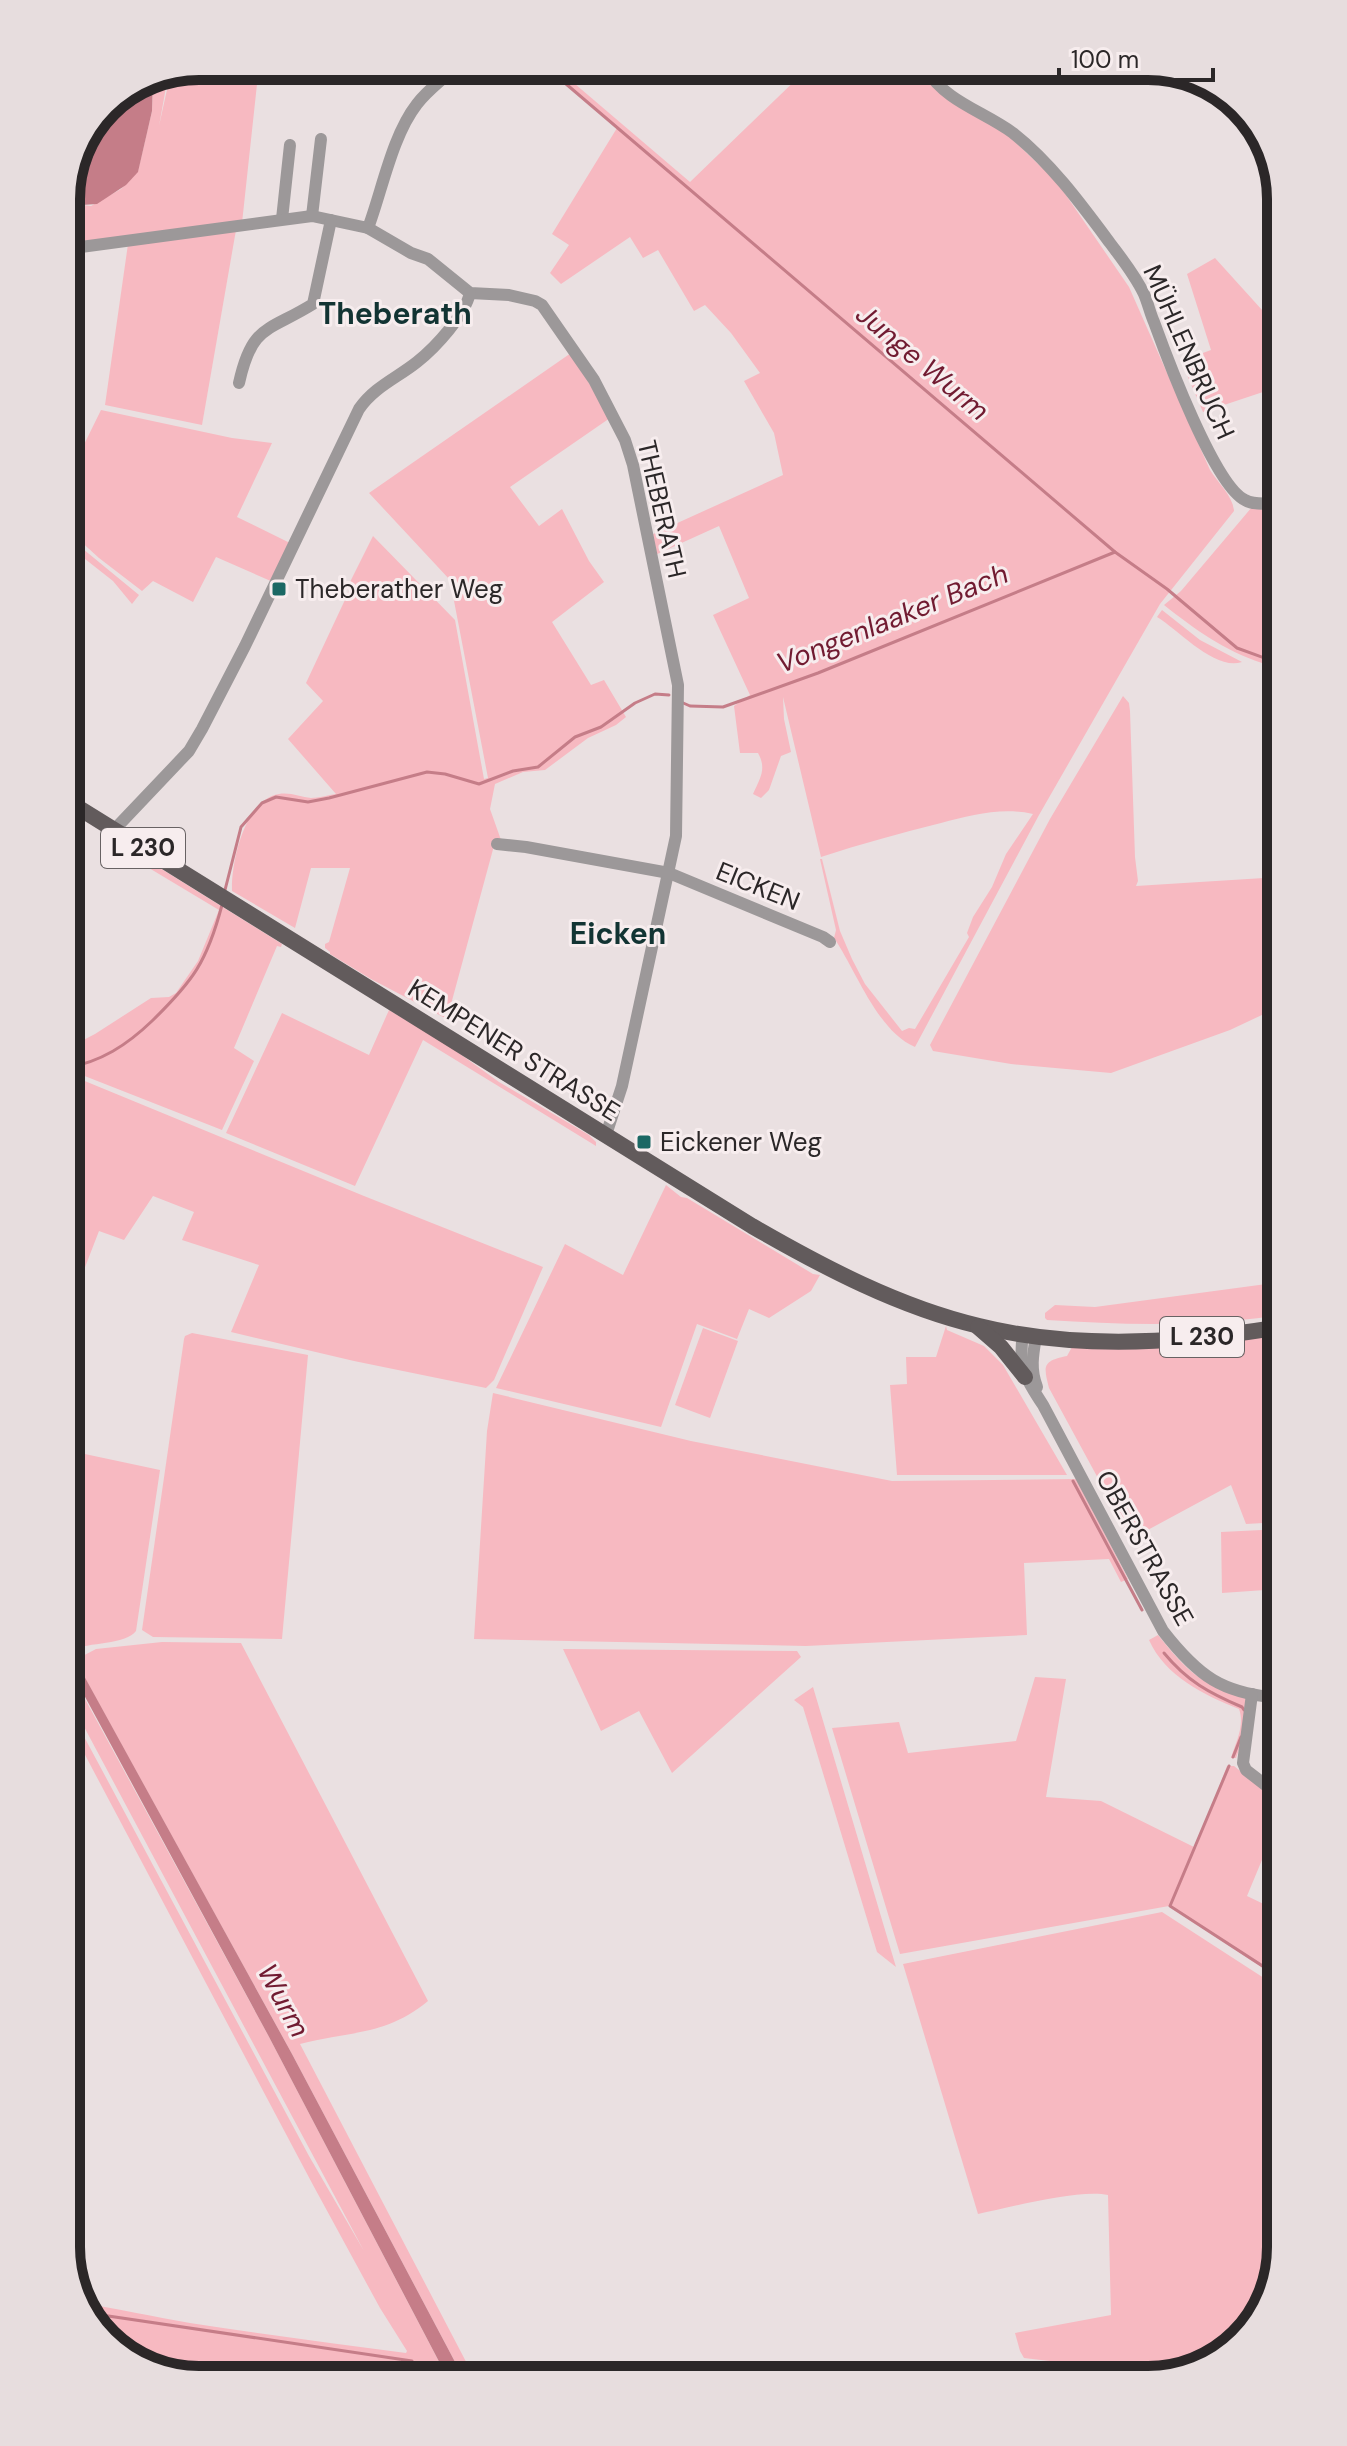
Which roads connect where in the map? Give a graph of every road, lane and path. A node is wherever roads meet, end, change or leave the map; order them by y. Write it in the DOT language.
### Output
graph roads {
  1 [pos="441,80"];
  2 [pos="935,80"];
  3 [pos="321,139"];
  4 [pos="290,145"];
  5 [pos="312,216"];
  6 [pos="282,219"];
  7 [pos="331,220"];
  8 [pos="368,228"];
  9 [pos="80,247"];
  10 [pos="470,293"];
  11 [pos="239,383"];
  12 [pos="1267,503"];
  13 [pos="80,809"];
  14 [pos="114,830"];
  15 [pos="497,844"];
  16 [pos="669,873"];
  17 [pos="830,942"];
  18 [pos="606,1135"];
  19 [pos="977,1326"];
  20 [pos="1267,1329"];
  21 [pos="1030,1336"];
  22 [pos="1025,1377"];
  23 [pos="1043,1405"];
  24 [pos="1252,1694"];
  25 [pos="1267,1696"];
  26 [pos="1267,1786"];
  1 -- 8 [label="street"];
  2 -- 12 [label="street, MÜHLENBRUCH"];
  3 -- 5 [label="street"];
  4 -- 6 [label="street"];
  5 -- 6 [label="street"];
  5 -- 7 [label="street"];
  6 -- 9 [label="street"];
  7 -- 8 [label="street"];
  7 -- 11 [label="street"];
  8 -- 10 [label="street"];
  10 -- 14 [label="street"];
  10 -- 16 [label="street, THEBERATH"];
  13 -- 14 [label="main road, KEMPENER STRASSE / L 230"];
  14 -- 18 [label="main road, KEMPENER STRASSE / L 230"];
  15 -- 16 [label="street, EICKEN"];
  16 -- 17 [label="street, EICKEN"];
  16 -- 18 [label="street"];
  18 -- 19 [label="main road, KEMPENER STRASSE / L 230"];
  19 -- 21 [label="main road, KEMPENER STRASSE / L 230"];
  19 -- 22 [label="main road"];
  20 -- 21 [label="main road, KEMPENER STRASSE / L 230"];
  21 -- 22 [label="street"];
  21 -- 23 [label="street"];
  22 -- 23 [label="street"];
  23 -- 24 [label="street, OBERSTRASSE"];
  24 -- 25 [label="street, OBERSTRASSE"];
  24 -- 26 [label="street"];
}
